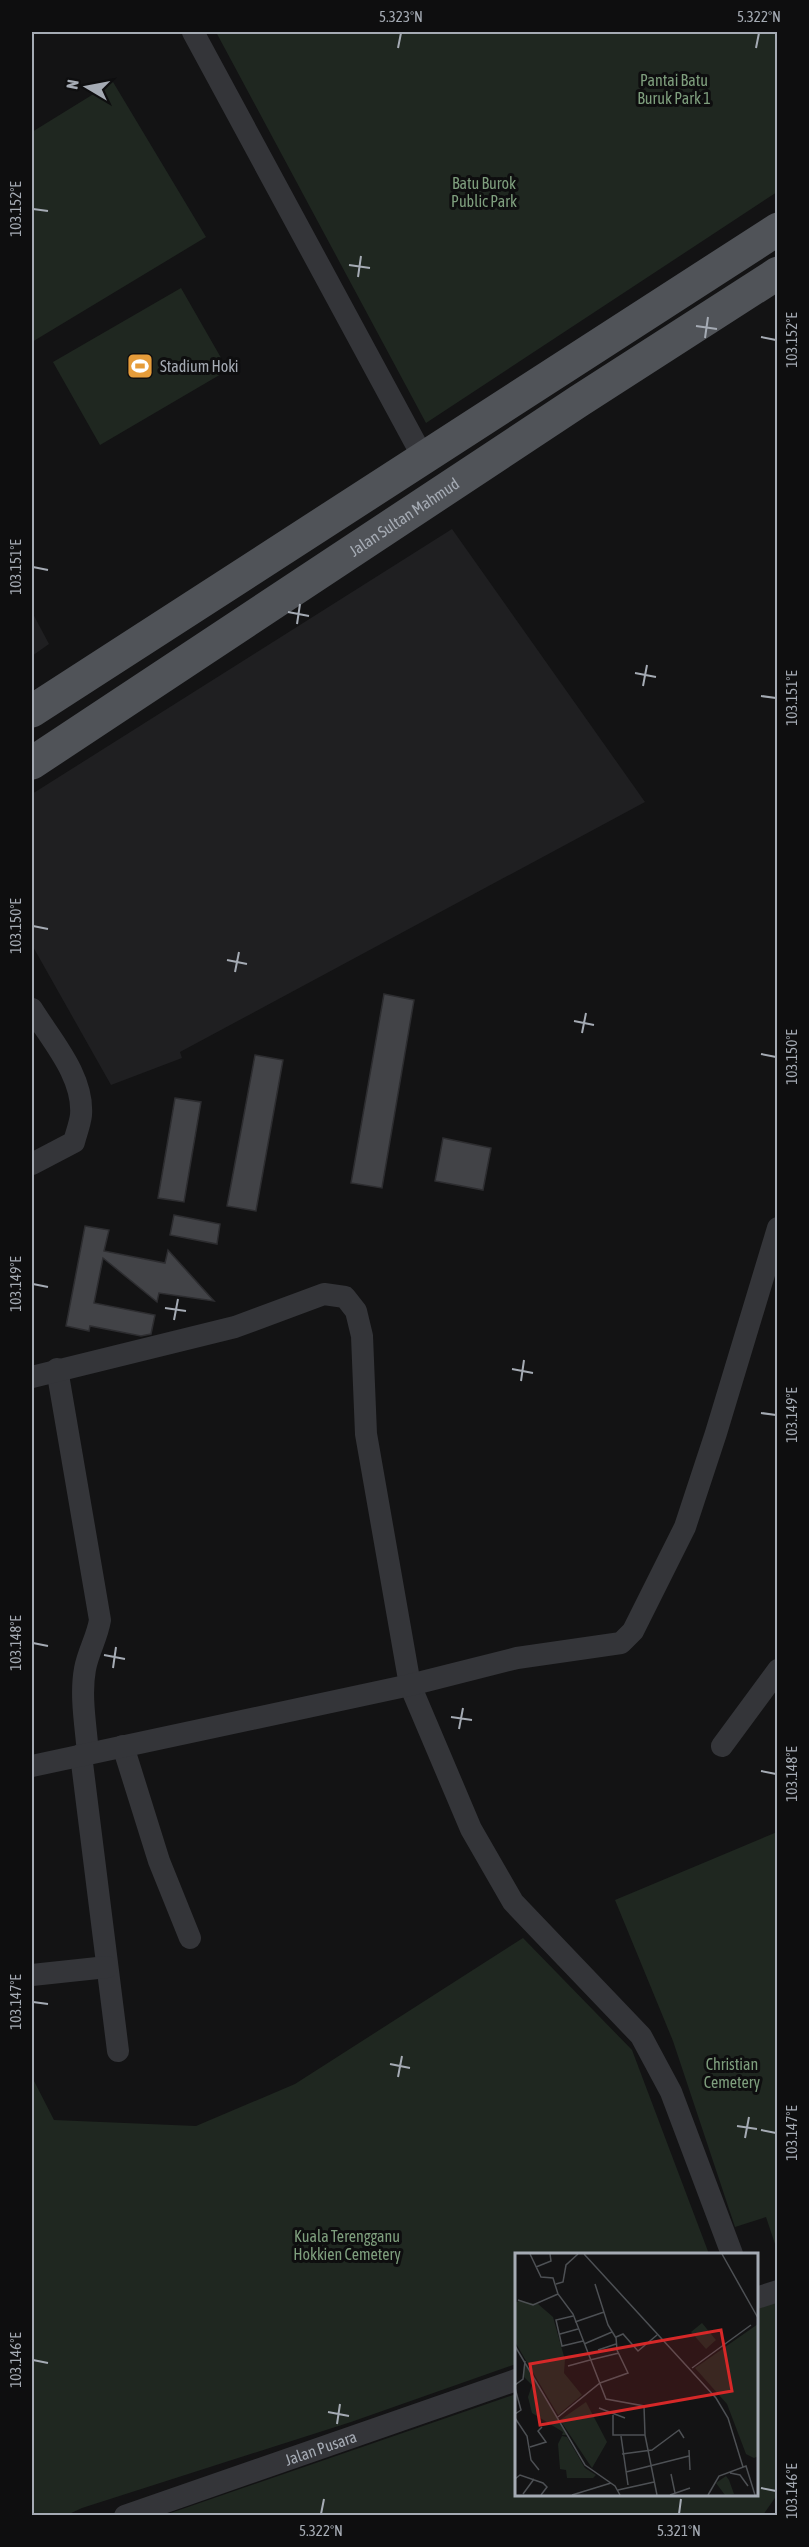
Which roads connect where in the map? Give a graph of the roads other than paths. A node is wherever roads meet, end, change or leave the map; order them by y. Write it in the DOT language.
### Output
graph roads {
  1 [pos="193,32"];
  2 [pos="777,229"];
  3 [pos="777,273"];
  4 [pos="424,459"];
  5 [pos="32,711"];
  6 [pos="32,763"];
  7 [pos="32,1009"];
  8 [pos="32,1164"];
  9 [pos="777,1228"];
  10 [pos="57,1369"];
  11 [pos="32,1377"];
  12 [pos="777,1670"];
  13 [pos="410,1685"];
  14 [pos="123,1746"];
  15 [pos="722,1746"];
  16 [pos="84,1755"];
  17 [pos="32,1766"];
  18 [pos="190,1938"];
  19 [pos="107,1967"];
  20 [pos="32,1975"];
  21 [pos="118,2051"];
  22 [pos="732,2253"];
  23 [pos="777,2291"];
  24 [pos="758,2297"];
  25 [pos="515,2380"];
  26 [pos="125,2516"];
  1 -- 4 [label="street"];
  2 -- 4 [label="main road"];
  3 -- 6 [label="main road, Jalan Sultan Mahmud"];
  4 -- 5 [label="main road"];
  7 -- 8 [label="street"];
  9 -- 13 [label="street"];
  10 -- 11 [label="street"];
  10 -- 13 [label="street"];
  10 -- 16 [label="street"];
  12 -- 15 [label="street"];
  13 -- 14 [label="street"];
  13 -- 22 [label="street"];
  14 -- 16 [label="street"];
  14 -- 18 [label="street"];
  16 -- 17 [label="street"];
  16 -- 19 [label="street"];
  19 -- 20 [label="street"];
  19 -- 21 [label="street"];
  23 -- 24 [label="street"];
  25 -- 26 [label="street, Jalan Pusara"];
}
